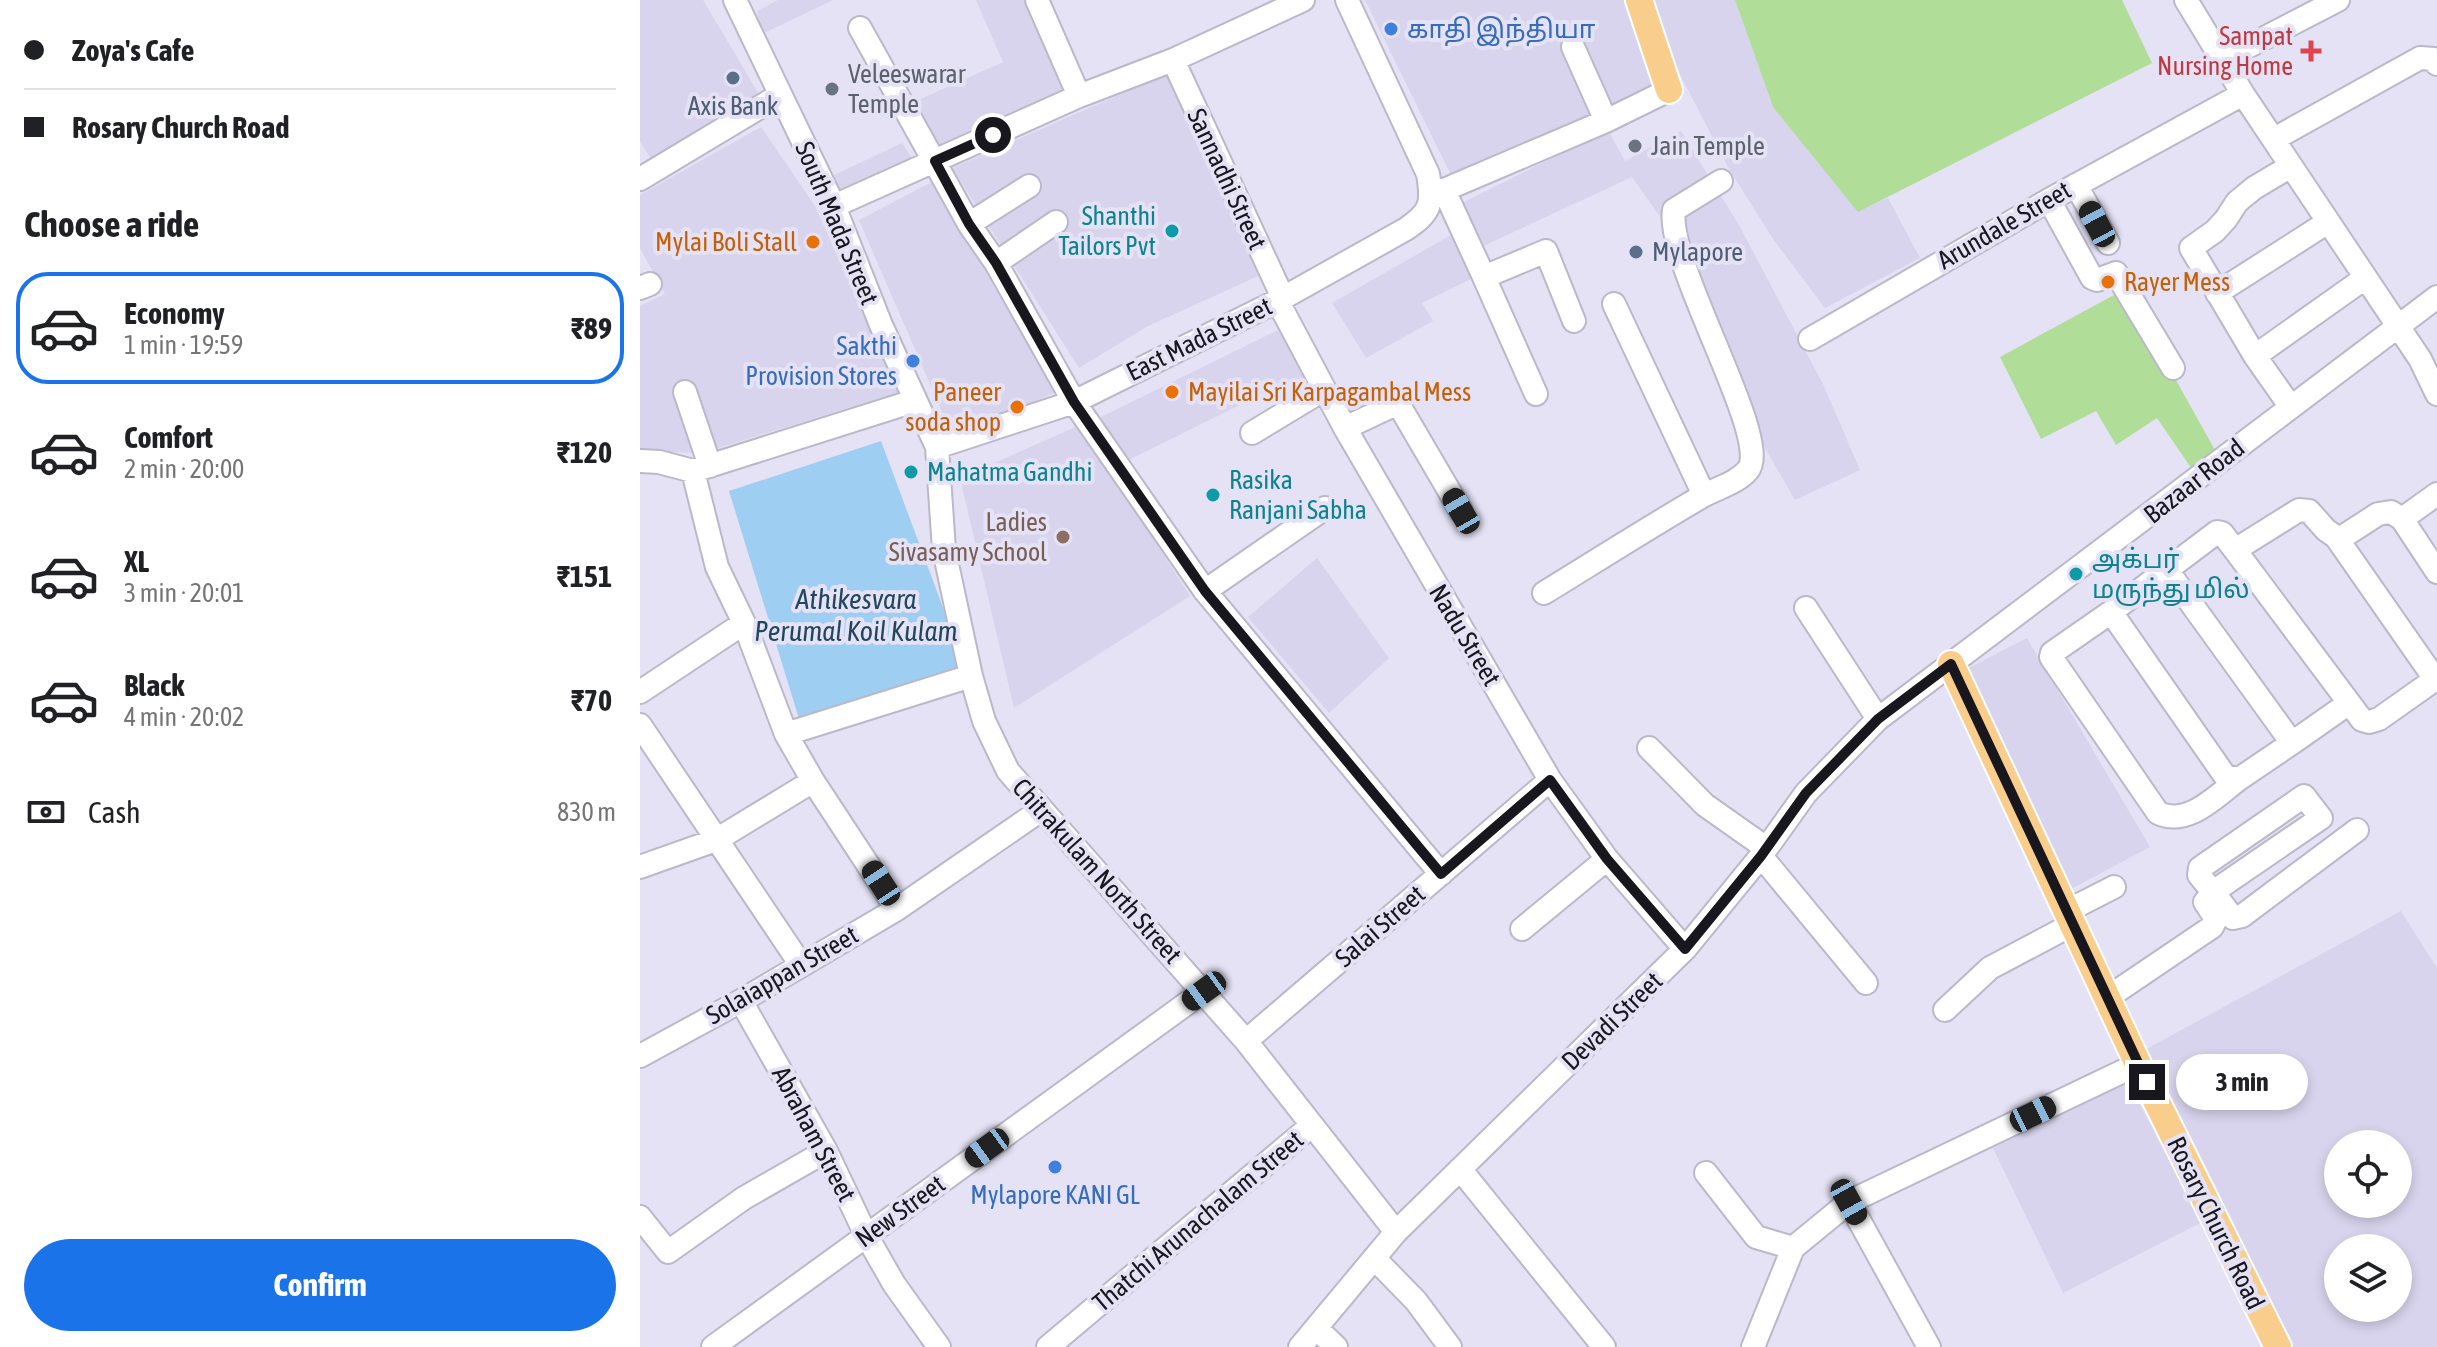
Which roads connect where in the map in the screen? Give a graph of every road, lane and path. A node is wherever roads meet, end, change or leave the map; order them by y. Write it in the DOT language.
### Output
graph roads {
  1 [pos="1037,0"];
  2 [pos="1303,0"];
  3 [pos="1347,0"];
  4 [pos="1639,0"];
  5 [pos="2186,0"];
  6 [pos="2338,0"];
  7 [pos="744,3"];
  8 [pos="860,28"];
  9 [pos="1573,47"];
  10 [pos="1173,60"];
  11 [pos="2222,60"];
  12 [pos="2437,64"];
  13 [pos="1669,90"];
  14 [pos="2243,94"];
  15 [pos="780,95"];
  16 [pos="1079,96"];
  17 [pos="1606,121"];
  18 [pos="2274,139"];
  19 [pos="935,161"];
  20 [pos="2291,166"];
  21 [pos="640,179"];
  22 [pos="1721,181"];
  23 [pos="2076,185"];
  24 [pos="1029,186"];
  25 [pos="1438,190"];
  26 [pos="2049,200"];
  27 [pos="834,206"];
  28 [pos="1056,222"];
  29 [pos="2328,222"];
  30 [pos="969,224"];
  31 [pos="2108,243"];
  32 [pos="996,263"];
  33 [pos="1484,277"];
  34 [pos="2365,278"];
  35 [pos="2217,293"];
  36 [pos="2437,297"];
  37 [pos="1280,299"];
  38 [pos="1614,304"];
  39 [pos="1574,321"];
  40 [pos="2398,326"];
  41 [pos="1810,339"];
  42 [pos="2255,356"];
  43 [pos="2173,368"];
  44 [pos="1323,390"];
  45 [pos="685,392"];
  46 [pos="1536,394"];
  47 [pos="2437,394"];
  48 [pos="914,401"];
  49 [pos="1074,402"];
  50 [pos="2290,406"];
  51 [pos="1345,428"];
  52 [pos="1252,433"];
  53 [pos="937,447"];
  54 [pos="640,461"];
  55 [pos="701,469"];
  56 [pos="2437,494"];
  57 [pos="1704,495"];
  58 [pos="1325,508"];
  59 [pos="1461,511"];
  60 [pos="2402,519"];
  61 [pos="2336,537"];
  62 [pos="2235,550"];
  63 [pos="2167,570"];
  64 [pos="2437,572"];
  65 [pos="1205,591"];
  66 [pos="1544,593"];
  67 [pos="1806,608"];
  68 [pos="2111,612"];
  69 [pos="744,623"];
  70 [pos="1951,664"];
  71 [pos="971,676"];
  72 [pos="2436,678"];
  73 [pos="640,692"];
  74 [pos="2349,703"];
  75 [pos="1878,719"];
  76 [pos="640,725"];
  77 [pos="786,734"];
  78 [pos="2292,743"];
  79 [pos="1649,748"];
  80 [pos="2239,779"];
  81 [pos="1550,780"];
  82 [pos="813,781"];
  83 [pos="1041,810"];
  84 [pos="2357,830"];
  85 [pos="716,840"];
  86 [pos="1763,852"];
  87 [pos="1607,859"];
  88 [pos="640,867"];
  89 [pos="1441,874"];
  90 [pos="2114,887"];
  91 [pos="2213,892"];
  92 [pos="897,909"];
  93 [pos="2070,918"];
  94 [pos="1522,929"];
  95 [pos="1685,949"];
  96 [pos="801,965"];
  97 [pos="1866,983"];
  98 [pos="1204,991"];
  99 [pos="2107,998"];
  100 [pos="741,1001"];
  101 [pos="1945,1010"];
  102 [pos="1246,1041"];
  103 [pos="640,1056"];
  104 [pos="2138,1064"];
  105 [pos="1311,1126"];
  106 [pos="826,1151"];
  107 [pos="1460,1169"];
  108 [pos="1706,1173"];
  109 [pos="1849,1202"];
  110 [pos="640,1217"];
  111 [pos="1396,1232"];
  112 [pos="866,1235"];
  113 [pos="1793,1248"];
  114 [pos="1374,1258"];
  115 [pos="1316,1328"];
  116 [pos="713,1347"];
  117 [pos="939,1347"];
  118 [pos="1048,1347"];
  119 [pos="1300,1347"];
  120 [pos="1336,1347"];
  121 [pos="1450,1347"];
  122 [pos="1604,1347"];
  123 [pos="1753,1347"];
  124 [pos="1929,1347"];
  125 [pos="2278,1347"];
  1 -- 16 [label="street"];
  2 -- 10 [label="street"];
  3 -- 25 [label="street"];
  4 -- 13 [label="main road"];
  5 -- 11 [label="street"];
  6 -- 11 [label="street"];
  7 -- 15 [label="street, South Mada Street"];
  8 -- 19 [label="street"];
  9 -- 17 [label="street"];
  10 -- 16 [label="street"];
  10 -- 37 [label="street, Sannadhi Street"];
  11 -- 14 [label="street"];
  12 -- 18 [label="street"];
  13 -- 17 [label="street"];
  14 -- 18 [label="street"];
  14 -- 23 [label="street, Arundale Street"];
  15 -- 21 [label="street"];
  15 -- 27 [label="street, South Mada Street"];
  16 -- 19 [label="street"];
  17 -- 25 [label="street"];
  18 -- 20 [label="street"];
  19 -- 27 [label="street"];
  19 -- 30 [label="street"];
  20 -- 29 [label="street"];
  20 -- 35 [label="street"];
  22 -- 57 [label="street"];
  23 -- 26 [label="street, Arundale Street"];
  23 -- 31 [label="street"];
  24 -- 30 [label="street"];
  25 -- 33 [label="street"];
  25 -- 37 [label="street, East Mada Street"];
  26 -- 41 [label="street, Arundale Street"];
  26 -- 43 [label="street"];
  27 -- 48 [label="street, South Mada Street"];
  28 -- 32 [label="street"];
  29 -- 34 [label="street"];
  29 -- 35 [label="street"];
  30 -- 32 [label="street"];
  32 -- 49 [label="street"];
  33 -- 39 [label="street"];
  33 -- 46 [label="street"];
  34 -- 40 [label="street"];
  34 -- 42 [label="street"];
  35 -- 42 [label="street"];
  36 -- 40 [label="street, Bazaar Road"];
  37 -- 44 [label="street, Nadu Street"];
  37 -- 49 [label="street, East Mada Street"];
  38 -- 57 [label="street"];
  40 -- 47 [label="street"];
  40 -- 50 [label="street, Bazaar Road"];
  42 -- 50 [label="street"];
  44 -- 51 [label="street, Nadu Street"];
  44 -- 52 [label="street"];
  45 -- 55 [label="street"];
  48 -- 53 [label="street, South Mada Street"];
  48 -- 55 [label="street"];
  49 -- 53 [label="street, East Mada Street"];
  49 -- 65 [label="street"];
  50 -- 70 [label="street, Bazaar Road"];
  51 -- 59 [label="street"];
  51 -- 81 [label="street, Nadu Street"];
  53 -- 71 [label="street, Chitrakulam North Street"];
  54 -- 55 [label="street"];
  55 -- 69 [label="street"];
  56 -- 60 [label="street"];
  57 -- 66 [label="street"];
  58 -- 65 [label="street"];
  60 -- 61 [label="street"];
  60 -- 64 [label="street"];
  61 -- 62 [label="street"];
  61 -- 72 [label="street"];
  62 -- 63 [label="street"];
  62 -- 74 [label="street"];
  63 -- 68 [label="street"];
  63 -- 78 [label="street"];
  65 -- 89 [label="street"];
  67 -- 75 [label="street"];
  68 -- 80 [label="street"];
  68 -- 80 [label="street"];
  69 -- 73 [label="street"];
  69 -- 77 [label="street"];
  70 -- 75 [label="street, Devadi Street"];
  70 -- 93 [label="main road, Rosary Church Road"];
  71 -- 77 [label="street"];
  71 -- 83 [label="street, Chitrakulam North Street"];
  72 -- 74 [label="street"];
  74 -- 78 [label="street"];
  75 -- 86 [label="street, Devadi Street"];
  76 -- 85 [label="street"];
  77 -- 82 [label="street"];
  78 -- 80 [label="street"];
  79 -- 86 [label="street"];
  81 -- 87 [label="street, Nadu Street"];
  81 -- 89 [label="street, Salai Street"];
  82 -- 85 [label="street"];
  82 -- 92 [label="street"];
  83 -- 92 [label="street, Solaiappan Street"];
  83 -- 98 [label="street, Chitrakulam North Street"];
  84 -- 91 [label="street"];
  85 -- 88 [label="street"];
  85 -- 96 [label="street"];
  86 -- 95 [label="street, Devadi Street"];
  86 -- 97 [label="street"];
  87 -- 94 [label="street"];
  87 -- 95 [label="street, Nadu Street"];
  89 -- 102 [label="street, Salai Street"];
  90 -- 93 [label="street"];
  91 -- 91 [label="street"];
  91 -- 99 [label="street"];
  92 -- 96 [label="street, Solaiappan Street"];
  93 -- 99 [label="main road, Rosary Church Road"];
  93 -- 101 [label="street"];
  95 -- 107 [label="street, Devadi Street"];
  96 -- 100 [label="street, Solaiappan Street"];
  98 -- 102 [label="street, Chitrakulam North Street"];
  98 -- 112 [label="street, New Street"];
  99 -- 104 [label="main road, Rosary Church Road"];
  100 -- 103 [label="street, Solaiappan Street"];
  100 -- 106 [label="street, Abraham Street"];
  102 -- 105 [label="street, Chitrakulam North Street"];
  104 -- 109 [label="street"];
  104 -- 125 [label="main road, Rosary Church Road"];
  105 -- 111 [label="street, Chitrakulam North Street"];
  105 -- 118 [label="street, Thatchi Arunachalam Street"];
  106 -- 110 [label="street"];
  106 -- 112 [label="street, Abraham Street"];
  107 -- 111 [label="street, Devadi Street"];
  107 -- 122 [label="street"];
  108 -- 113 [label="street"];
  109 -- 113 [label="street"];
  109 -- 124 [label="street"];
  111 -- 114 [label="street, Devadi Street"];
  112 -- 116 [label="street, New Street"];
  112 -- 117 [label="street, Abraham Street"];
  113 -- 123 [label="street"];
  114 -- 115 [label="street, Devadi Street"];
  114 -- 121 [label="street"];
  115 -- 119 [label="street, Devadi Street"];
  115 -- 120 [label="street"];
}
